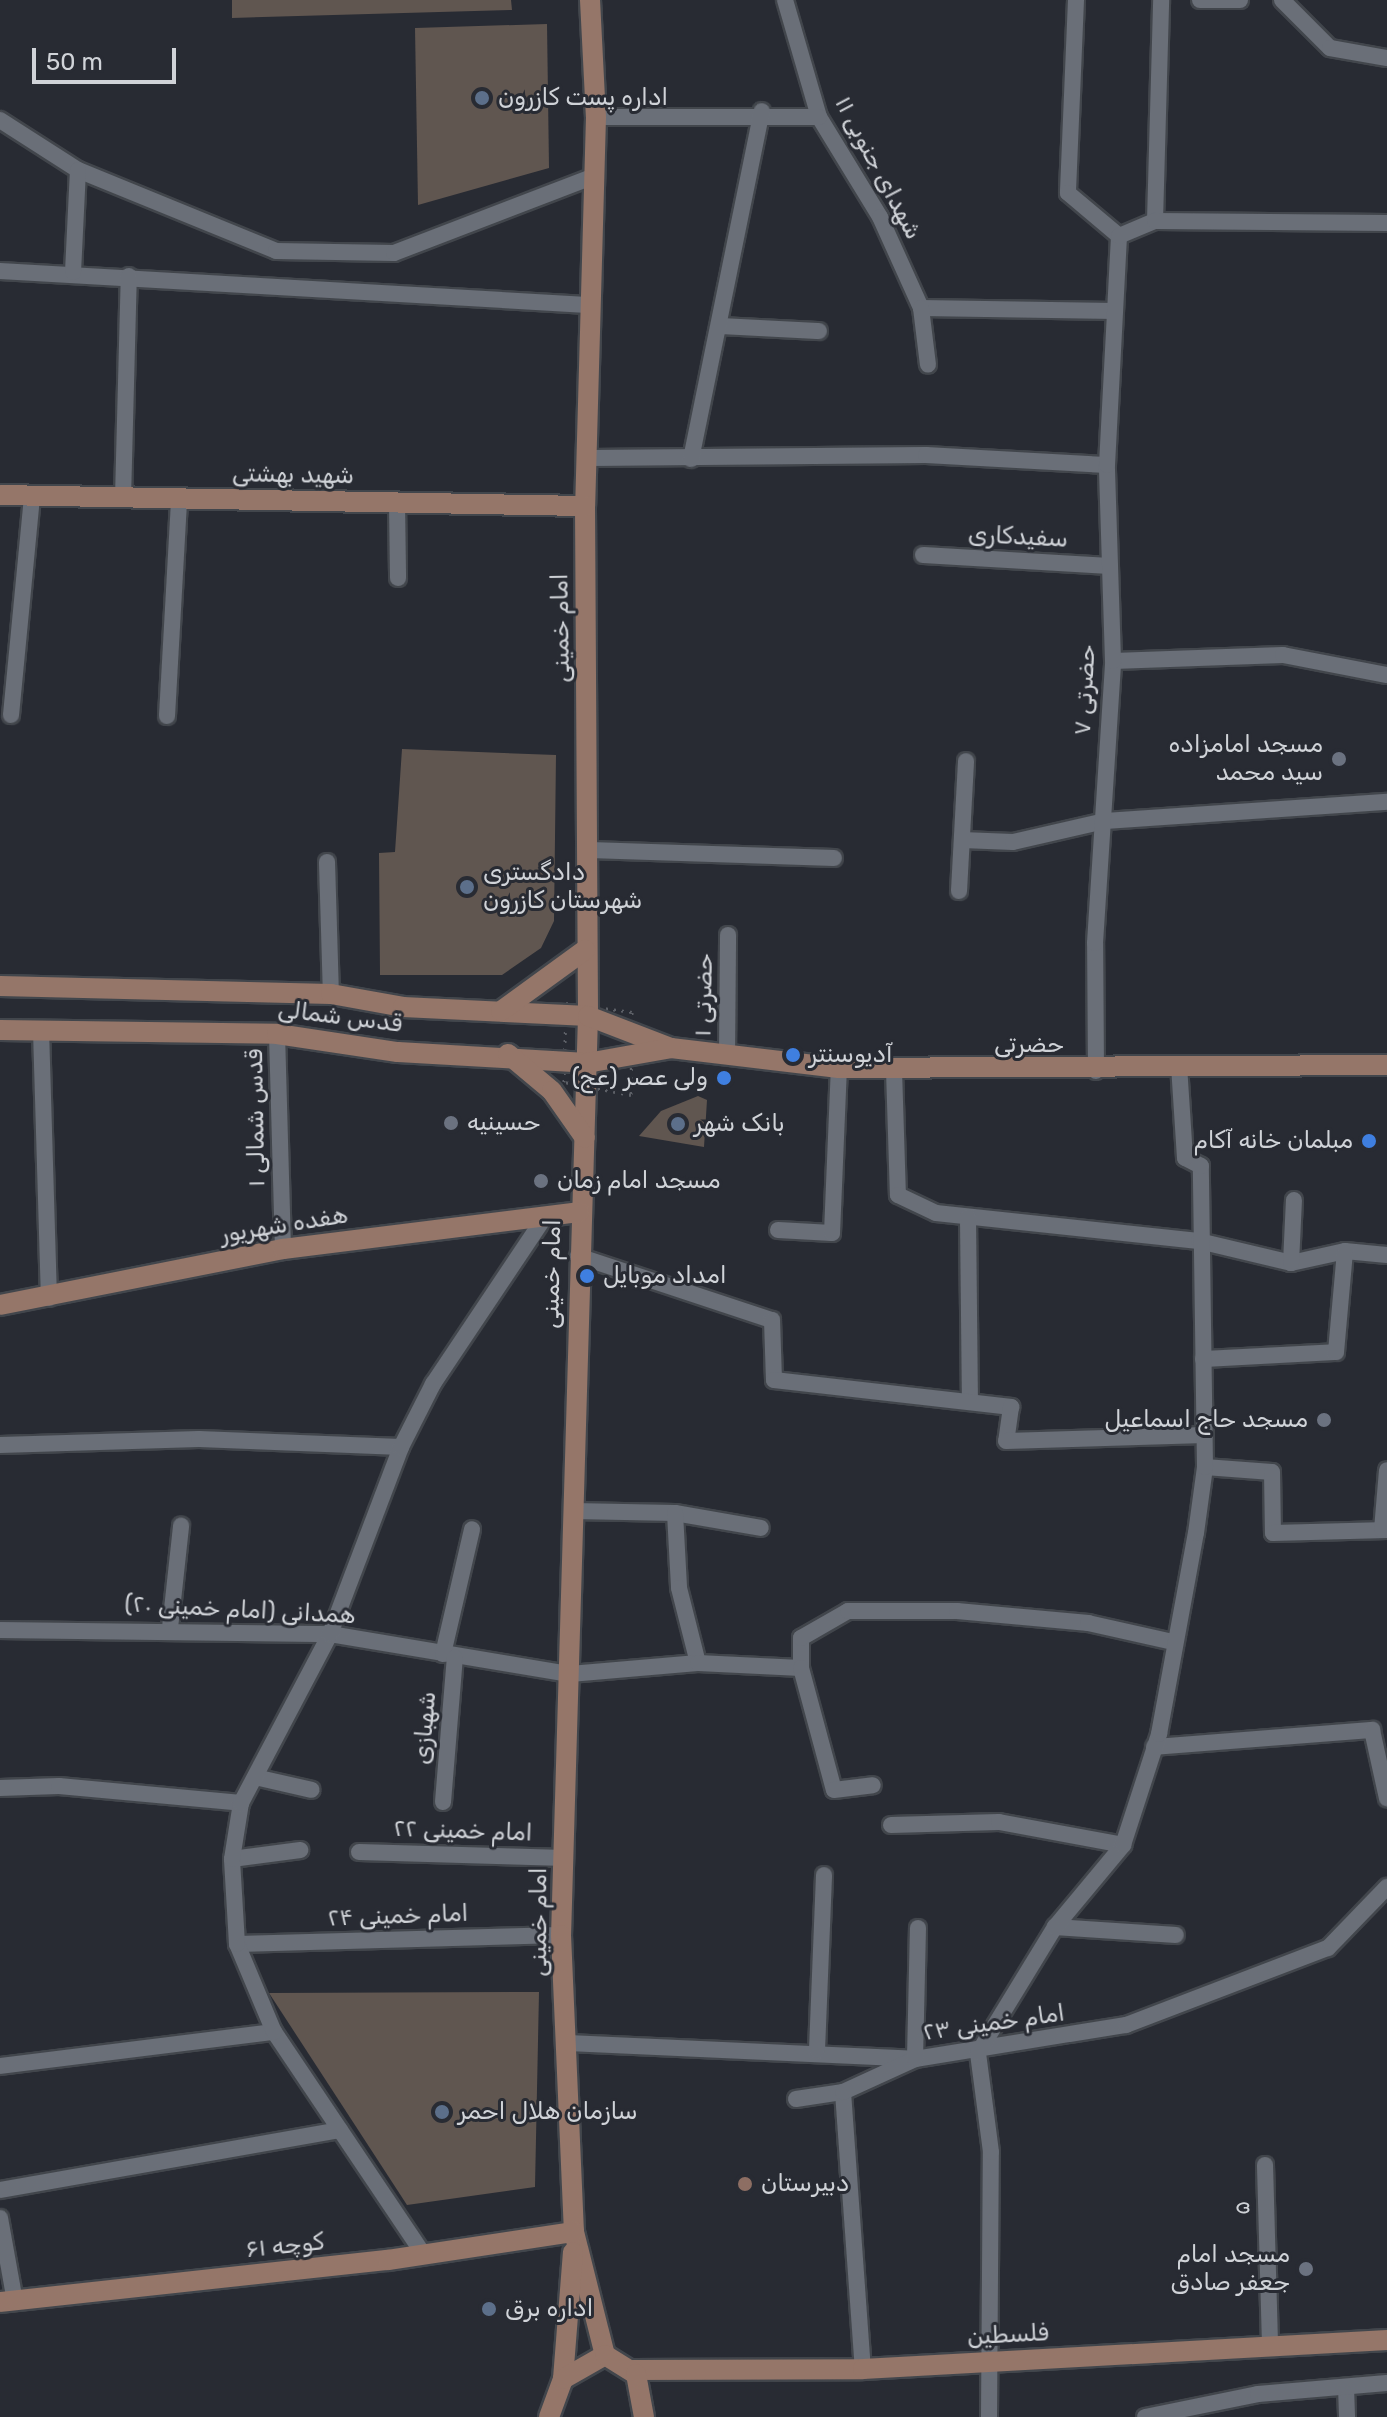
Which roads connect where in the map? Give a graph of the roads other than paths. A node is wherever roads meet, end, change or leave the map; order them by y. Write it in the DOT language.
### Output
graph roads {
  1 [pos="590,0"];
  2 [pos="785,0"];
  3 [pos="1076,0"];
  4 [pos="1161,0"];
  5 [pos="1200,0"];
  6 [pos="1240,0"];
  7 [pos="1282,0"];
  8 [pos="1387,58"];
  9 [pos="762,111"];
  10 [pos="596,117"];
  11 [pos="819,117"];
  12 [pos="0,120"];
  13 [pos="78,170"];
  14 [pos="592,177"];
  15 [pos="1155,221"];
  16 [pos="1387,223"];
  17 [pos="1119,236"];
  18 [pos="0,271"];
  19 [pos="73,272"];
  20 [pos="129,276"];
  21 [pos="587,305"];
  22 [pos="921,308"];
  23 [pos="1115,311"];
  24 [pos="719,326"];
  25 [pos="819,331"];
  26 [pos="928,365"];
  27 [pos="590,458"];
  28 [pos="691,459"];
  29 [pos="1107,465"];
  30 [pos="0,495"];
  31 [pos="32,497"];
  32 [pos="123,498"];
  33 [pos="179,499"];
  34 [pos="397,503"];
  35 [pos="585,506"];
  36 [pos="923,555"];
  37 [pos="1110,566"];
  38 [pos="398,578"];
  39 [pos="1113,661"];
  40 [pos="1387,675"];
  41 [pos="11,715"];
  42 [pos="167,716"];
  43 [pos="966,761"];
  44 [pos="1387,802"];
  45 [pos="1105,821"];
  46 [pos="962,840"];
  47 [pos="590,850"];
  48 [pos="834,858"];
  49 [pos="327,862"];
  50 [pos="959,891"];
  51 [pos="728,935"];
  52 [pos="585,950"];
  53 [pos="0,986"];
  54 [pos="331,994"];
  55 [pos="501,1011"];
  56 [pos="588,1016"];
  57 [pos="0,1030"];
  58 [pos="41,1030"];
  59 [pos="277,1034"];
  60 [pos="671,1048"];
  61 [pos="508,1054"];
  62 [pos="727,1056"];
  63 [pos="587,1063"];
  64 [pos="1179,1065"];
  65 [pos="1387,1065"];
  66 [pos="839,1068"];
  67 [pos="894,1070"];
  68 [pos="1096,1071"];
  69 [pos="585,1138"];
  70 [pos="1294,1200"];
  71 [pos="579,1212"];
  72 [pos="545,1217"];
  73 [pos="968,1217"];
  74 [pos="778,1230"];
  75 [pos="1199,1241"];
  76 [pos="283,1249"];
  77 [pos="1345,1251"];
  78 [pos="1387,1255"];
  79 [pos="578,1256"];
  80 [pos="1291,1263"];
  81 [pos="49,1298"];
  82 [pos="0,1305"];
  83 [pos="1203,1359"];
  84 [pos="970,1400"];
  85 [pos="1205,1435"];
  86 [pos="0,1445"];
  87 [pos="401,1447"];
  88 [pos="1205,1467"];
  89 [pos="1387,1470"];
  90 [pos="573,1511"];
  91 [pos="675,1513"];
  92 [pos="181,1526"];
  93 [pos="761,1528"];
  94 [pos="472,1529"];
  95 [pos="1384,1530"];
  96 [pos="170,1628"];
  97 [pos="0,1630"];
  98 [pos="330,1634"];
  99 [pos="1173,1642"];
  100 [pos="449,1656"];
  101 [pos="698,1663"];
  102 [pos="801,1668"];
  103 [pos="570,1674"];
  104 [pos="1154,1747"];
  105 [pos="255,1777"];
  106 [pos="873,1785"];
  107 [pos="0,1788"];
  108 [pos="312,1790"];
  109 [pos="1387,1798"];
  110 [pos="443,1802"];
  111 [pos="241,1803"];
  112 [pos="891,1825"];
  113 [pos="1123,1845"];
  114 [pos="300,1850"];
  115 [pos="359,1852"];
  116 [pos="565,1858"];
  117 [pos="232,1859"];
  118 [pos="824,1875"];
  119 [pos="1387,1887"];
  120 [pos="1055,1927"];
  121 [pos="918,1928"];
  122 [pos="561,1935"];
  123 [pos="1176,1935"];
  124 [pos="237,1944"];
  125 [pos="274,2032"];
  126 [pos="568,2043"];
  127 [pos="817,2050"];
  128 [pos="978,2053"];
  129 [pos="915,2059"];
  130 [pos="0,2066"];
  131 [pos="843,2092"];
  132 [pos="796,2099"];
  133 [pos="340,2130"];
  134 [pos="1265,2165"];
  135 [pos="0,2190"];
  136 [pos="0,2218"];
  137 [pos="574,2232"];
  138 [pos="424,2255"];
  139 [pos="8,2302"];
  140 [pos="1387,2340"];
  141 [pos="1270,2346"];
  142 [pos="605,2355"];
  143 [pos="987,2362"];
  144 [pos="863,2369"];
  145 [pos="632,2370"];
  146 [pos="563,2379"];
  147 [pos="1387,2383"];
  148 [pos="1346,2387"];
  149 [pos="1222,2409"];
  150 [pos="647,2414"];
  151 [pos="549,2417"];
  152 [pos="989,2417"];
  153 [pos="1145,2417"];
  154 [pos="1347,2417"];
  1 -- 10 [label="main road, امام خمینی"];
  2 -- 11 [label="street, ۱۱ شهدای جنوبی"];
  3 -- 17 [label="street"];
  4 -- 15 [label="street"];
  5 -- 6 [label="street"];
  7 -- 8 [label="street"];
  9 -- 10 [label="street"];
  9 -- 11 [label="street"];
  9 -- 24 [label="street"];
  10 -- 14 [label="main road, امام خمینی"];
  11 -- 22 [label="street, ۱۱ شهدای جنوبی"];
  12 -- 13 [label="street"];
  13 -- 14 [label="street"];
  13 -- 19 [label="street"];
  14 -- 21 [label="main road, امام خمینی"];
  15 -- 16 [label="street"];
  15 -- 17 [label="street"];
  17 -- 23 [label="street, حضرتی ۷"];
  18 -- 19 [label="street"];
  19 -- 20 [label="street"];
  20 -- 21 [label="street"];
  20 -- 32 [label="street"];
  21 -- 27 [label="main road, امام خمینی"];
  22 -- 23 [label="street"];
  22 -- 26 [label="street, ۱۱ شهدای جنوبی"];
  23 -- 29 [label="street, حضرتی ۷"];
  24 -- 25 [label="street"];
  24 -- 28 [label="street"];
  27 -- 28 [label="street"];
  27 -- 35 [label="main road, امام خمینی"];
  28 -- 29 [label="street"];
  29 -- 37 [label="street, حضرتی ۷"];
  30 -- 31 [label="main road, شهید بهشتی"];
  31 -- 32 [label="main road, شهید بهشتی"];
  31 -- 41 [label="street"];
  32 -- 33 [label="main road, شهید بهشتی"];
  33 -- 34 [label="main road, شهید بهشتی"];
  33 -- 42 [label="street"];
  34 -- 35 [label="main road, شهید بهشتی"];
  34 -- 38 [label="street"];
  35 -- 47 [label="main road, امام خمینی"];
  36 -- 37 [label="street, سفیدکاری"];
  37 -- 39 [label="street, حضرتی ۷"];
  39 -- 40 [label="street"];
  39 -- 45 [label="street, حضرتی ۷"];
  43 -- 46 [label="street"];
  44 -- 45 [label="street"];
  45 -- 46 [label="street"];
  45 -- 68 [label="street, حضرتی ۷"];
  46 -- 50 [label="street"];
  47 -- 48 [label="street"];
  47 -- 52 [label="main road, امام خمینی"];
  49 -- 54 [label="street"];
  51 -- 62 [label="street, حضرتی ۱"];
  52 -- 55 [label="main road"];
  52 -- 56 [label="main road, امام خمینی"];
  53 -- 54 [label="main road, قدس شمالی"];
  54 -- 55 [label="main road, قدس شمالی"];
  55 -- 56 [label="main road, قدس شمالی"];
  56 -- 60 [label="main road, قدس شمالی"];
  56 -- 63 [label="main road, امام خمینی"];
  57 -- 58 [label="main road, قدس شمالی"];
  58 -- 59 [label="main road, قدس شمالی"];
  58 -- 81 [label="street"];
  59 -- 61 [label="main road, قدس شمالی"];
  59 -- 76 [label="street, قدس شمالی ۱"];
  60 -- 62 [label="main road, حضرتی"];
  60 -- 63 [label="main road, قدس شمالی"];
  61 -- 63 [label="main road, قدس شمالی"];
  61 -- 69 [label="main road"];
  62 -- 66 [label="main road, حضرتی"];
  63 -- 69 [label="main road, امام خمینی"];
  64 -- 65 [label="main road, حضرتی"];
  64 -- 68 [label="main road, حضرتی"];
  64 -- 75 [label="street"];
  66 -- 67 [label="main road, حضرتی"];
  66 -- 74 [label="street"];
  67 -- 68 [label="main road, حضرتی"];
  67 -- 73 [label="street"];
  69 -- 71 [label="main road, امام خمینی"];
  70 -- 80 [label="street"];
  71 -- 72 [label="main road, هفده شهریور"];
  71 -- 79 [label="main road, امام خمینی"];
  72 -- 76 [label="main road, هفده شهریور"];
  72 -- 87 [label="street"];
  73 -- 75 [label="street"];
  73 -- 84 [label="street"];
  75 -- 80 [label="street"];
  75 -- 83 [label="street"];
  76 -- 81 [label="main road, هفده شهریور"];
  77 -- 78 [label="street"];
  77 -- 80 [label="street"];
  77 -- 83 [label="street"];
  79 -- 84 [label="street"];
  79 -- 90 [label="main road, امام خمینی"];
  81 -- 82 [label="main road, هفده شهریور"];
  83 -- 85 [label="street"];
  84 -- 85 [label="street"];
  85 -- 88 [label="street"];
  86 -- 87 [label="street"];
  87 -- 98 [label="street"];
  88 -- 95 [label="street"];
  88 -- 99 [label="street"];
  89 -- 95 [label="street"];
  90 -- 91 [label="street"];
  90 -- 103 [label="main road, امام خمینی"];
  91 -- 93 [label="street"];
  91 -- 101 [label="street"];
  92 -- 96 [label="street"];
  94 -- 100 [label="street, شهبازی"];
  96 -- 97 [label="street, همدانی (امام خمینی ۲۰)"];
  96 -- 98 [label="street, همدانی (امام خمینی ۲۰)"];
  98 -- 100 [label="street, همدانی (امام خمینی ۲۰)"];
  98 -- 105 [label="street"];
  99 -- 102 [label="street"];
  99 -- 104 [label="street"];
  100 -- 103 [label="street, همدانی (امام خمینی ۲۰)"];
  100 -- 110 [label="street, شهبازی"];
  101 -- 102 [label="street, همدانی (امام خمینی ۲۰)"];
  101 -- 103 [label="street, همدانی (امام خمینی ۲۰)"];
  102 -- 106 [label="street"];
  103 -- 116 [label="main road, امام خمینی"];
  104 -- 109 [label="street"];
  104 -- 113 [label="street"];
  105 -- 108 [label="street"];
  105 -- 111 [label="street"];
  107 -- 111 [label="street"];
  111 -- 117 [label="street"];
  112 -- 113 [label="street"];
  113 -- 120 [label="street"];
  114 -- 117 [label="street"];
  115 -- 116 [label="street, امام خمینی ۲۲"];
  116 -- 122 [label="main road, امام خمینی"];
  117 -- 124 [label="street"];
  118 -- 127 [label="street"];
  119 -- 128 [label="street, امام خمینی ۲۳"];
  120 -- 123 [label="street"];
  120 -- 128 [label="street"];
  121 -- 129 [label="street"];
  122 -- 124 [label="street, امام خمینی ۲۴"];
  122 -- 126 [label="main road, امام خمینی"];
  124 -- 125 [label="street"];
  125 -- 130 [label="street"];
  125 -- 133 [label="street"];
  126 -- 127 [label="street, امام خمینی ۲۳"];
  126 -- 137 [label="main road, امام خمینی"];
  127 -- 129 [label="street, امام خمینی ۲۳"];
  128 -- 129 [label="street, امام خمینی ۲۳"];
  128 -- 143 [label="street"];
  129 -- 131 [label="street"];
  131 -- 132 [label="street"];
  131 -- 144 [label="street"];
  133 -- 135 [label="street"];
  133 -- 138 [label="street"];
  134 -- 141 [label="street, ۵"];
  136 -- 139 [label="street"];
  137 -- 138 [label="main road, کوچه ۶۱"];
  137 -- 142 [label="main road, امام خمینی"];
  137 -- 146 [label="main road"];
  138 -- 139 [label="main road, کوچه ۶۱"];
  140 -- 141 [label="main road, فلسطین"];
  141 -- 143 [label="main road, فلسطین"];
  142 -- 145 [label="main road"];
  142 -- 146 [label="main road"];
  143 -- 144 [label="main road, فلسطین"];
  143 -- 152 [label="street"];
  144 -- 145 [label="main road, فلسطین"];
  145 -- 150 [label="main road"];
  146 -- 151 [label="main road"];
  147 -- 148 [label="street"];
  148 -- 149 [label="street"];
  148 -- 154 [label="street"];
  149 -- 153 [label="street"];
}
